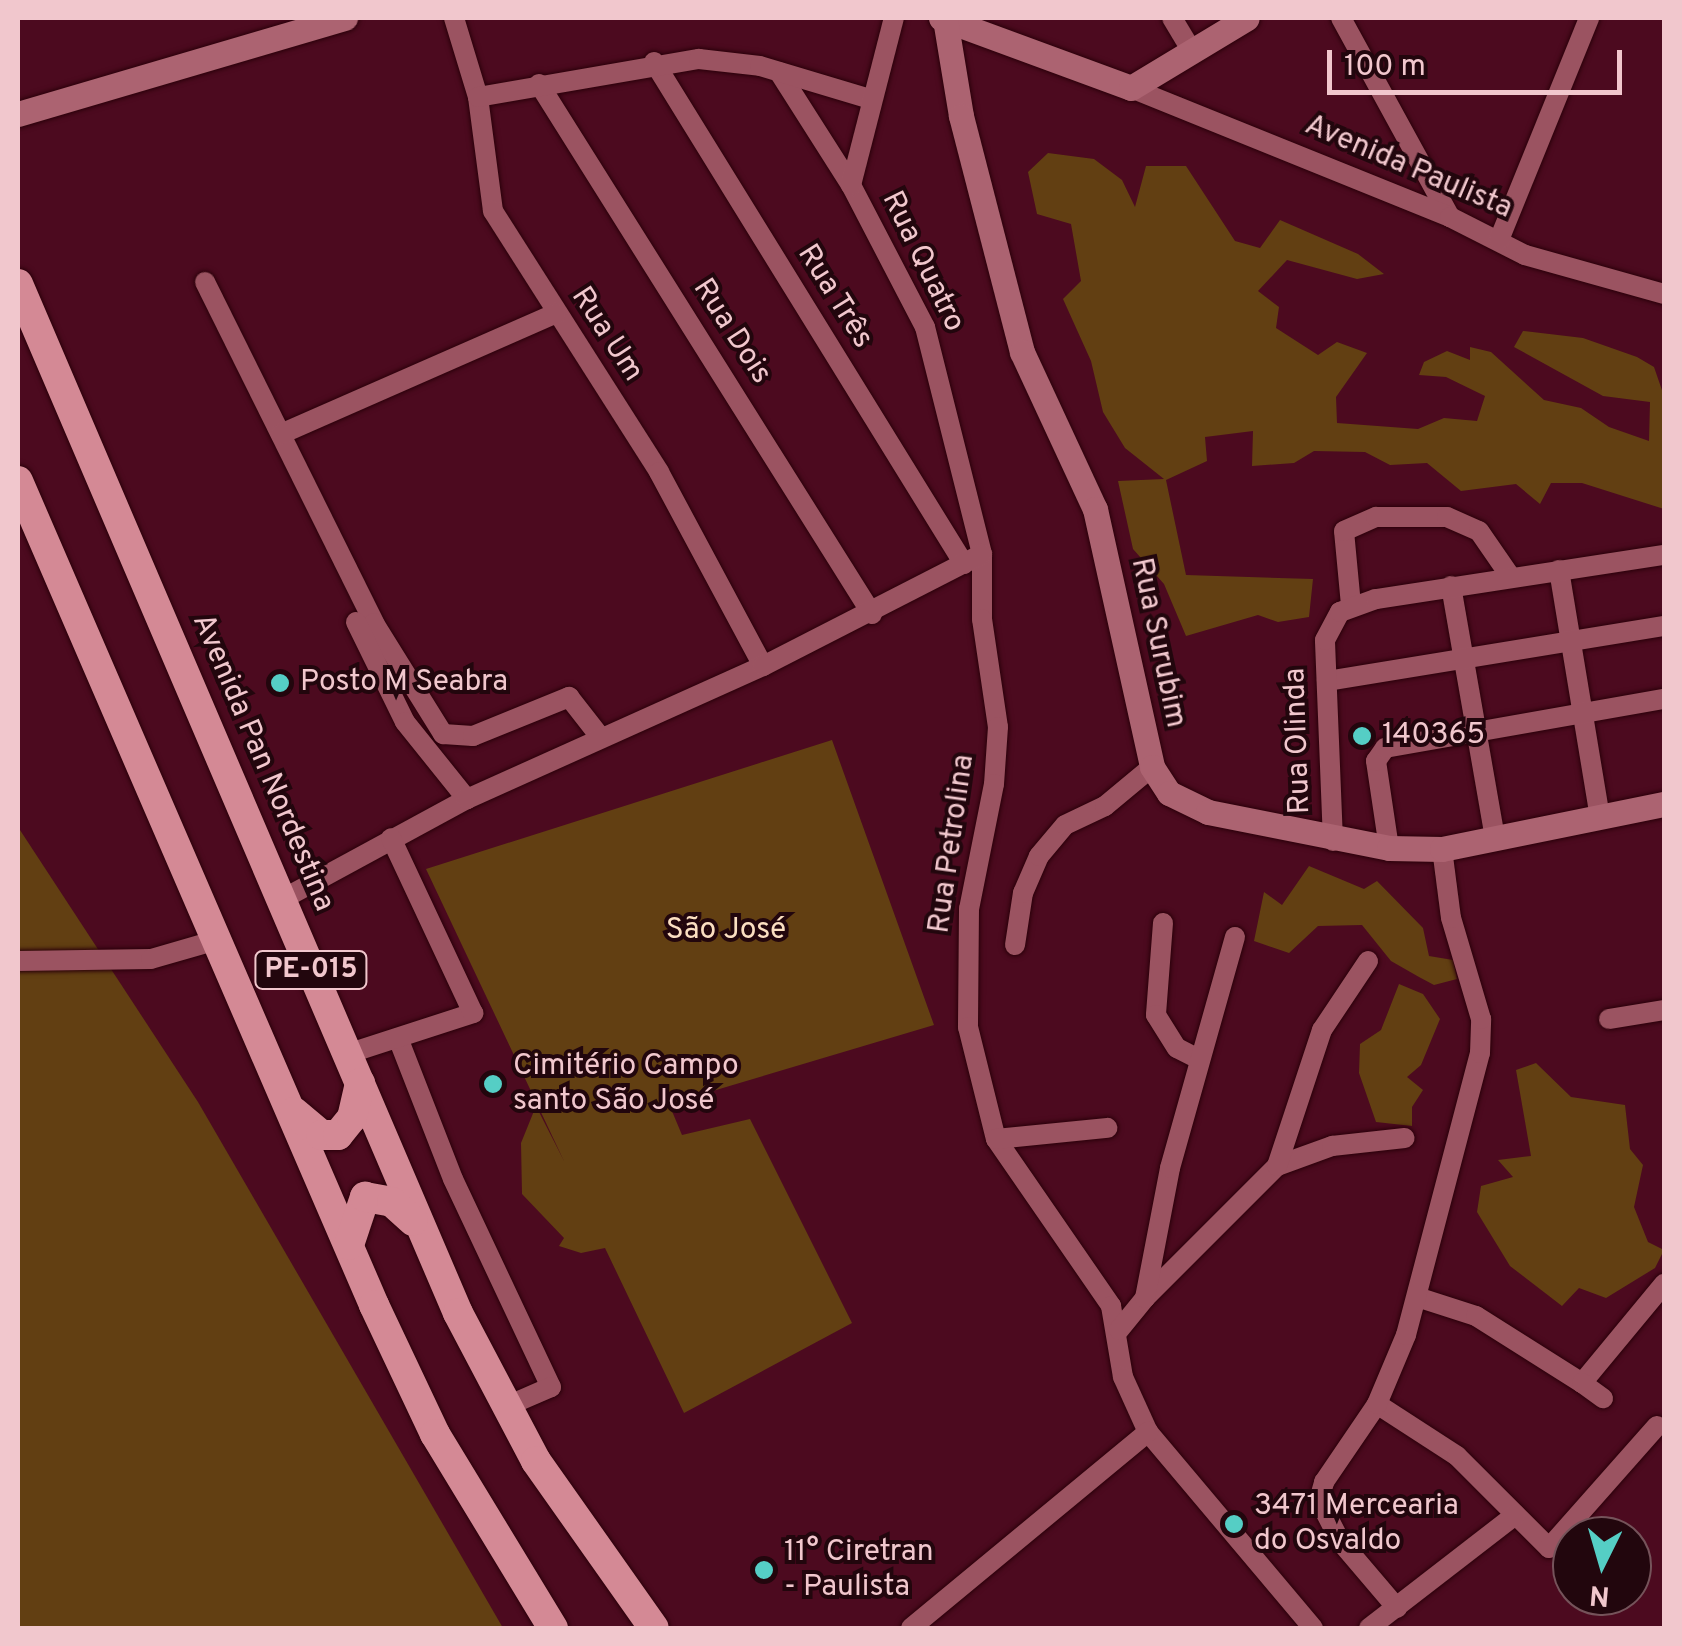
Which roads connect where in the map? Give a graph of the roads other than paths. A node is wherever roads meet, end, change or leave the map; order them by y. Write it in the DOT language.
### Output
graph roads {
  1 [pos="345,18"];
  2 [pos="454,18"];
  3 [pos="894,18"];
  4 [pos="943,18"];
  5 [pos="1172,18"];
  6 [pos="1246,18"];
  7 [pos="1341,18"];
  8 [pos="1589,18"];
  9 [pos="1192,51"];
  10 [pos="654,62"];
  11 [pos="779,72"];
  12 [pos="539,84"];
  13 [pos="1131,88"];
  14 [pos="478,96"];
  15 [pos="870,99"];
  16 [pos="18,114"];
  17 [pos="851,184"];
  18 [pos="1450,217"];
  19 [pos="1499,240"];
  20 [pos="205,282"];
  21 [pos="18,284"];
  22 [pos="1664,294"];
  23 [pos="556,314"];
  24 [pos="281,434"];
  25 [pos="18,481"];
  26 [pos="1664,555"];
  27 [pos="973,559"];
  28 [pos="1559,570"];
  29 [pos="1510,576"];
  30 [pos="1451,586"];
  31 [pos="1350,606"];
  32 [pos="872,614"];
  33 [pos="356,622"];
  34 [pos="1664,626"];
  35 [pos="1572,642"];
  36 [pos="1465,660"];
  37 [pos="763,666"];
  38 [pos="1327,681"];
  39 [pos="1664,699"];
  40 [pos="1584,713"];
  41 [pos="1476,731"];
  42 [pos="601,738"];
  43 [pos="1152,768"];
  44 [pos="467,800"];
  45 [pos="1664,804"];
  46 [pos="1600,818"];
  47 [pos="391,838"];
  48 [pos="1495,839"];
  49 [pos="1333,841"];
  50 [pos="1388,848"];
  51 [pos="1442,849"];
  52 [pos="282,900"];
  53 [pos="1164,923"];
  54 [pos="1235,937"];
  55 [pos="218,940"];
  56 [pos="1015,945"];
  57 [pos="18,961"];
  58 [pos="1368,961"];
  59 [pos="1664,1010"];
  60 [pos="1609,1020"];
  61 [pos="398,1038"];
  62 [pos="348,1054"];
  63 [pos="1199,1059"];
  64 [pos="360,1084"];
  65 [pos="292,1110"];
  66 [pos="1106,1128"];
  67 [pos="1405,1138"];
  68 [pos="996,1140"];
  69 [pos="1277,1166"];
  70 [pos="416,1223"];
  71 [pos="350,1245"];
  72 [pos="1664,1284"];
  73 [pos="1145,1298"];
  74 [pos="1417,1298"];
  75 [pos="1119,1330"];
  76 [pos="1582,1383"];
  77 [pos="1603,1398"];
  78 [pos="1377,1404"];
  79 [pos="507,1406"];
  80 [pos="1657,1426"];
  81 [pos="1148,1432"];
  82 [pos="1515,1515"];
  83 [pos="1397,1608"];
  84 [pos="553,1628"];
  85 [pos="654,1628"];
  86 [pos="911,1628"];
  87 [pos="1313,1628"];
  88 [pos="1369,1628"];
  1 -- 16 [label="street"];
  2 -- 14 [label="street, Rua Um"];
  3 -- 15 [label="street"];
  4 -- 13 [label="street, Avenida Paulista"];
  4 -- 43 [label="street, Rua Surubim"];
  5 -- 9 [label="street"];
  6 -- 9 [label="street"];
  7 -- 18 [label="street"];
  8 -- 19 [label="street"];
  9 -- 13 [label="street"];
  10 -- 11 [label="street"];
  10 -- 12 [label="street"];
  10 -- 27 [label="street, Rua Três"];
  11 -- 15 [label="street"];
  11 -- 17 [label="street, Rua Quatro"];
  12 -- 14 [label="street"];
  12 -- 32 [label="street, Rua Dois"];
  13 -- 18 [label="street, Avenida Paulista"];
  14 -- 23 [label="street, Rua Um"];
  15 -- 17 [label="street"];
  17 -- 27 [label="street, Rua Quatro"];
  18 -- 19 [label="street, Avenida Paulista"];
  19 -- 22 [label="street, Avenida Paulista"];
  20 -- 24 [label="street"];
  21 -- 52 [label="highway, Avenida Pan Nordestina / PE-015"];
  23 -- 24 [label="street"];
  23 -- 37 [label="street, Rua Um"];
  24 -- 42 [label="street"];
  25 -- 55 [label="highway, PE-015"];
  26 -- 28 [label="street"];
  27 -- 32 [label="street"];
  27 -- 68 [label="street, Rua Petrolina"];
  28 -- 29 [label="street"];
  28 -- 35 [label="street"];
  29 -- 30 [label="street"];
  29 -- 31 [label="street"];
  30 -- 31 [label="street"];
  30 -- 36 [label="street"];
  31 -- 38 [label="street, Rua Olinda"];
  32 -- 37 [label="street"];
  33 -- 44 [label="street"];
  34 -- 35 [label="street"];
  35 -- 36 [label="street"];
  35 -- 40 [label="street"];
  36 -- 38 [label="street"];
  36 -- 41 [label="street"];
  37 -- 42 [label="street"];
  38 -- 49 [label="street, Rua Olinda"];
  39 -- 40 [label="street"];
  40 -- 41 [label="street"];
  40 -- 46 [label="street"];
  41 -- 48 [label="street"];
  41 -- 50 [label="street"];
  42 -- 44 [label="street"];
  43 -- 49 [label="street, Rua Surubim"];
  43 -- 56 [label="street"];
  44 -- 47 [label="street"];
  45 -- 46 [label="street, Rua Surubim"];
  46 -- 48 [label="street, Rua Surubim"];
  47 -- 52 [label="street"];
  47 -- 61 [label="street"];
  48 -- 51 [label="street, Rua Surubim"];
  49 -- 50 [label="street, Rua Surubim"];
  50 -- 51 [label="street, Rua Surubim"];
  51 -- 74 [label="street"];
  52 -- 62 [label="highway, Avenida Pan Nordestina / PE-015"];
  53 -- 63 [label="street"];
  54 -- 63 [label="street"];
  55 -- 57 [label="street"];
  55 -- 65 [label="highway, PE-015"];
  58 -- 69 [label="street"];
  59 -- 60 [label="street"];
  61 -- 62 [label="street"];
  61 -- 79 [label="street"];
  62 -- 64 [label="highway, Avenida Pan Nordestina / PE-015"];
  63 -- 73 [label="street"];
  64 -- 65 [label="highway"];
  64 -- 70 [label="highway, Avenida Pan Nordestina / PE-015"];
  65 -- 71 [label="highway, PE-015"];
  66 -- 68 [label="street"];
  67 -- 69 [label="street"];
  68 -- 75 [label="street, Rua Petrolina"];
  69 -- 73 [label="street"];
  70 -- 71 [label="highway"];
  70 -- 79 [label="highway, Avenida Pan Nordestina / PE-015"];
  71 -- 84 [label="highway, PE-015"];
  72 -- 76 [label="street"];
  73 -- 75 [label="street"];
  74 -- 76 [label="street"];
  74 -- 78 [label="street"];
  75 -- 81 [label="street, Rua Petrolina"];
  76 -- 77 [label="street"];
  78 -- 82 [label="street"];
  78 -- 83 [label="street"];
  79 -- 85 [label="highway, Avenida Pan Nordestina / PE-015"];
  80 -- 82 [label="street"];
  81 -- 86 [label="street"];
  81 -- 87 [label="street"];
  82 -- 83 [label="street"];
  83 -- 88 [label="street"];
}
